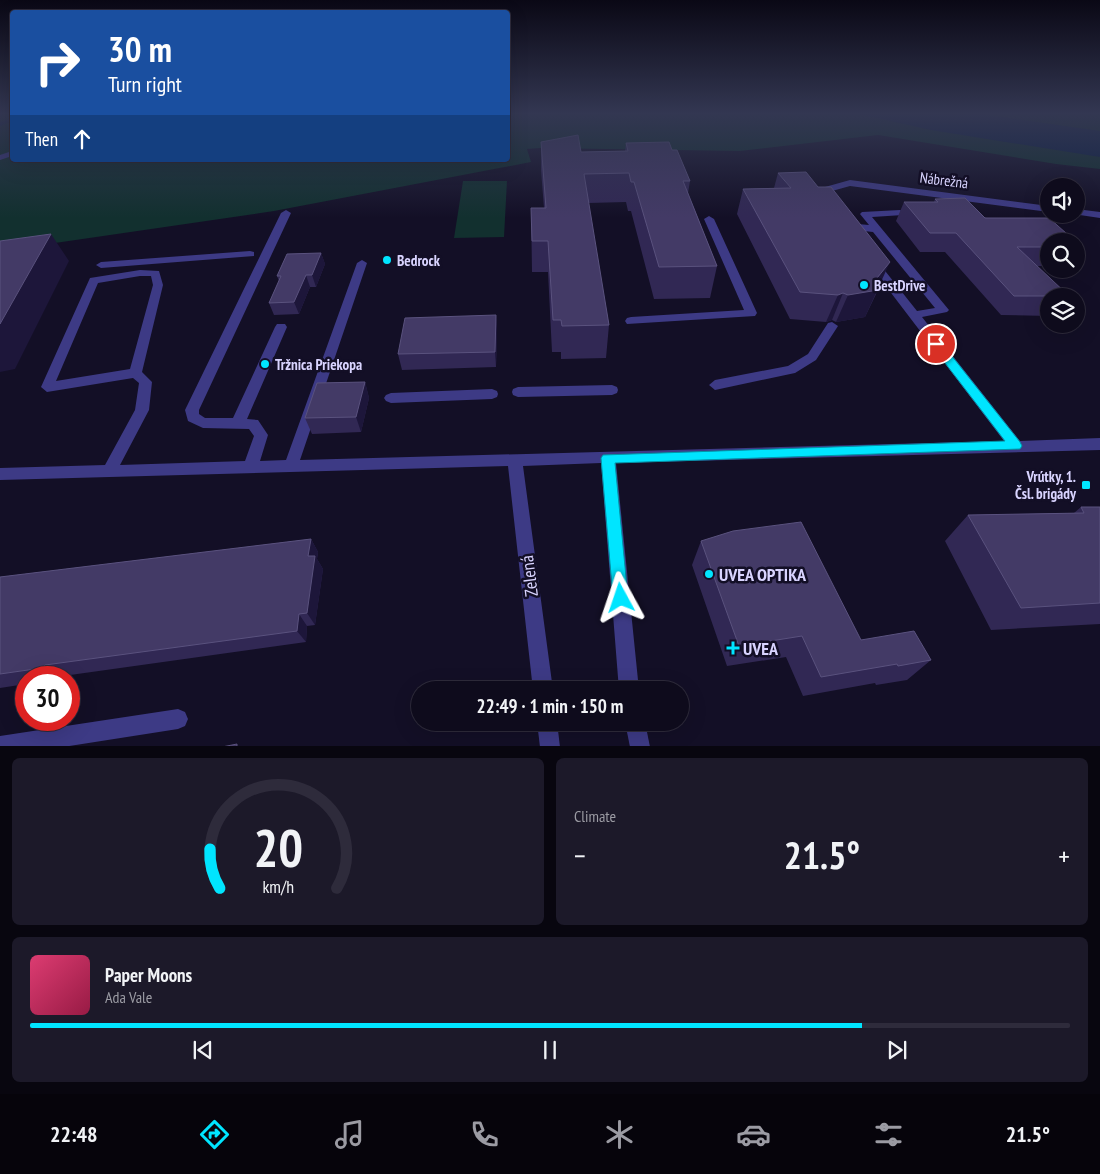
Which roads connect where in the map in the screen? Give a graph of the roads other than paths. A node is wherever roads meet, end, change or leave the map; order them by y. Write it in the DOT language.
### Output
graph roads {
  1 [pos="1040,208"];
  2 [pos="286,213"];
  3 [pos="900,213"];
  4 [pos="1085,213"];
  5 [pos="1100,215"];
  6 [pos="709,219"];
  7 [pos="840,220"];
  8 [pos="876,228"];
  9 [pos="856,241"];
  10 [pos="250,254"];
  11 [pos="867,256"];
  12 [pos="158,260"];
  13 [pos="362,264"];
  14 [pos="101,265"];
  15 [pos="155,273"];
  16 [pos="913,315"];
  17 [pos="632,321"];
  18 [pos="832,326"];
  19 [pos="281,327"];
  20 [pos="135,373"];
  21 [pos="715,385"];
  22 [pos="612,390"];
  23 [pos="518,392"];
  24 [pos="492,394"];
  25 [pos="391,398"];
  26 [pos="237,425"];
  27 [pos="1100,444"];
  28 [pos="1016,446"];
  29 [pos="608,458"];
  30 [pos="515,462"];
  31 [pos="290,467"];
  32 [pos="250,468"];
  33 [pos="109,471"];
  34 [pos="0,474"];
  35 [pos="542,681"];
  36 [pos="628,681"];
  37 [pos="178,719"];
  38 [pos="548,731"];
  39 [pos="637,731"];
  40 [pos="0,746"];
  41 [pos="550,746"];
  42 [pos="640,746"];
  1 -- 7 [label="street, Nábrežná"];
  2 -- 26 [label="street"];
  3 -- 8 [label="street"];
  4 -- 5 [label="street"];
  6 -- 17 [label="street"];
  7 -- 8 [label="street"];
  7 -- 9 [label="street, Nábrežná"];
  8 -- 16 [label="street"];
  10 -- 12 [label="street"];
  11 -- 16 [label="street"];
  12 -- 14 [label="street"];
  12 -- 15 [label="street"];
  13 -- 31 [label="street"];
  15 -- 20 [label="street"];
  15 -- 20 [label="street"];
  16 -- 28 [label="street"];
  18 -- 21 [label="street"];
  19 -- 26 [label="street"];
  20 -- 33 [label="street"];
  22 -- 23 [label="street"];
  24 -- 25 [label="street"];
  26 -- 32 [label="street"];
  27 -- 28 [label="street"];
  28 -- 29 [label="street"];
  29 -- 30 [label="street"];
  29 -- 36 [label="street"];
  30 -- 31 [label="street"];
  30 -- 35 [label="street, Zelená"];
  31 -- 32 [label="street"];
  32 -- 33 [label="street"];
  33 -- 34 [label="street"];
  37 -- 40 [label="street"];
  38 -- 41 [label="street"];
  39 -- 42 [label="street"];
}
